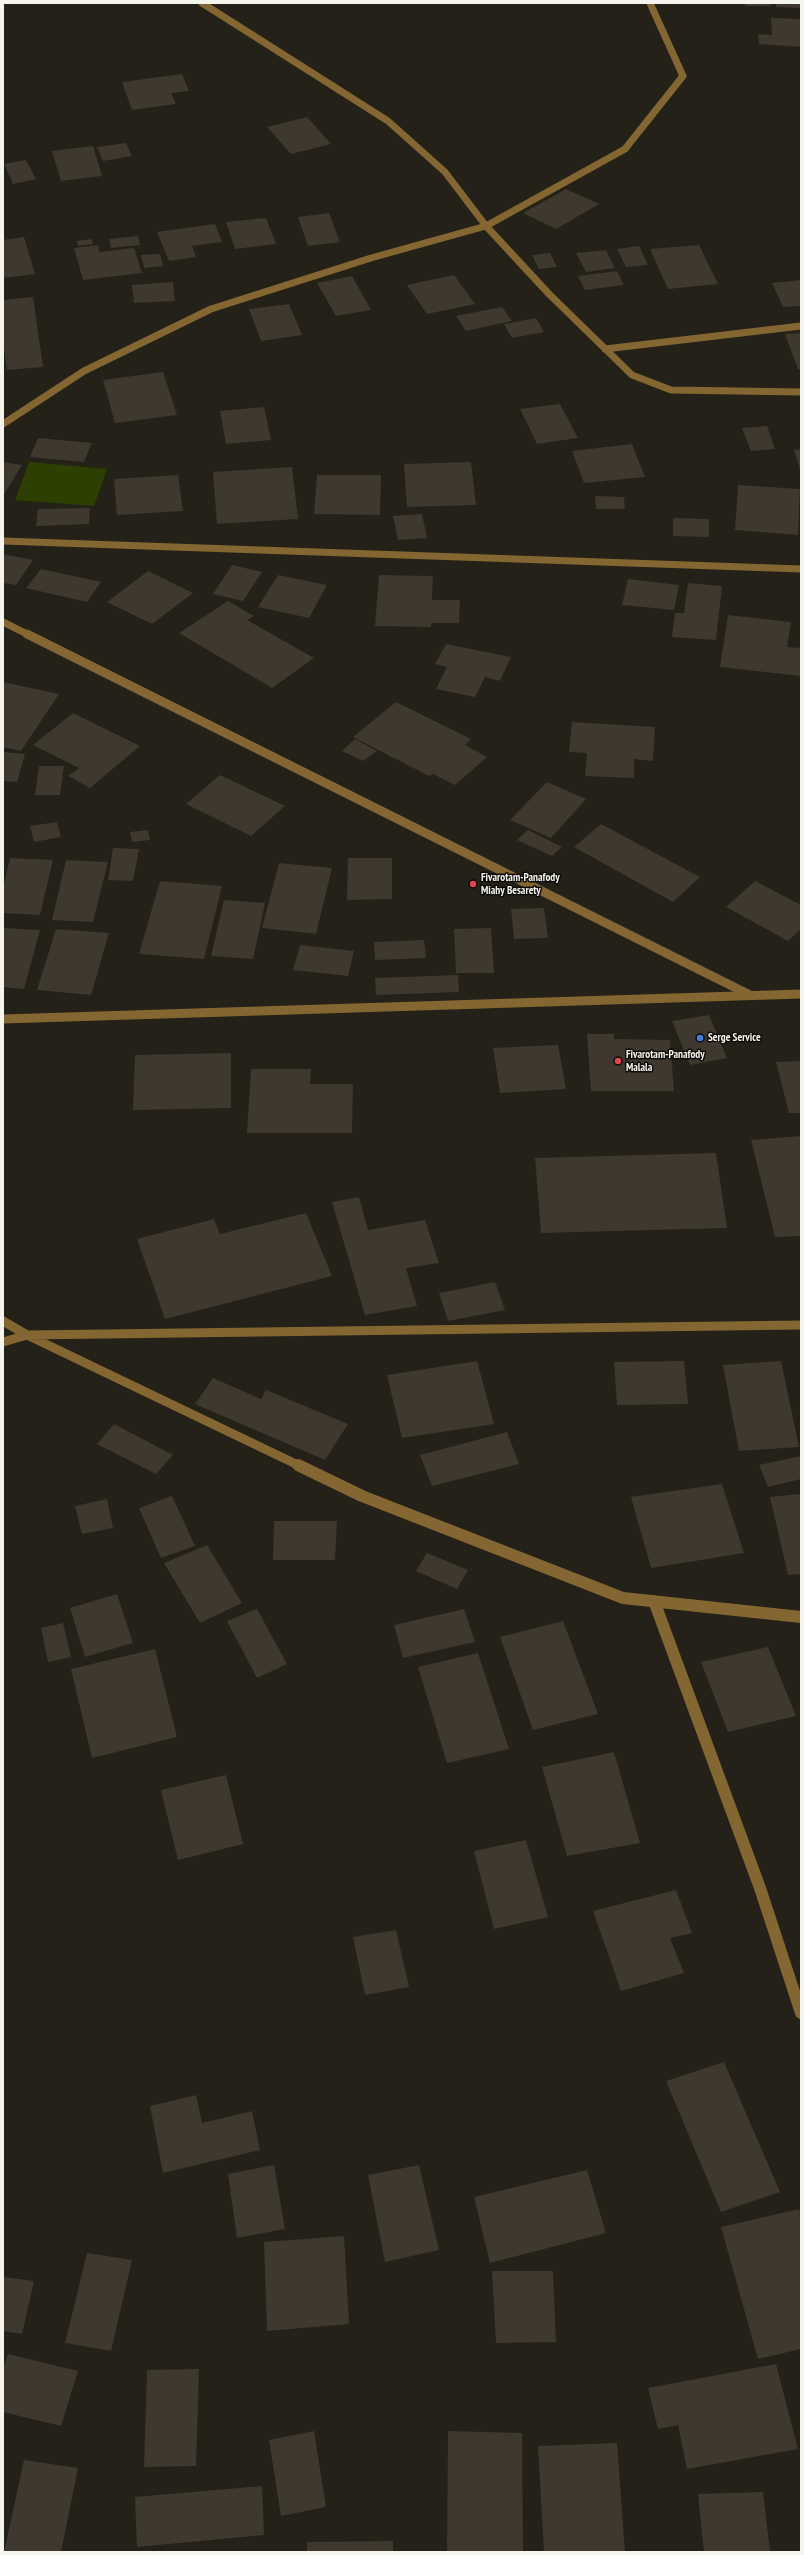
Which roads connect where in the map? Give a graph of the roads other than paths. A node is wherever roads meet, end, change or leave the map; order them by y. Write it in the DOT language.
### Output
graph roads {
  1 [pos="202,3"];
  2 [pos="650,3"];
  3 [pos="486,226"];
  4 [pos="801,326"];
  5 [pos="605,349"];
  6 [pos="801,392"];
  7 [pos="3,424"];
  8 [pos="3,541"];
  9 [pos="801,569"];
  10 [pos="3,622"];
  11 [pos="748,994"];
  12 [pos="801,994"];
  13 [pos="3,1019"];
  14 [pos="3,1321"];
  15 [pos="801,1325"];
  16 [pos="27,1335"];
  17 [pos="3,1342"];
  18 [pos="654,1601"];
  19 [pos="801,1617"];
  20 [pos="801,2013"];
  1 -- 3 [label="street"];
  2 -- 3 [label="street"];
  3 -- 5 [label="street"];
  3 -- 7 [label="street"];
  4 -- 5 [label="street"];
  5 -- 6 [label="street"];
  8 -- 9 [label="street"];
  10 -- 11 [label="street"];
  11 -- 12 [label="street"];
  11 -- 13 [label="street"];
  14 -- 16 [label="street"];
  15 -- 16 [label="street"];
  16 -- 17 [label="street"];
  16 -- 18 [label="street"];
  18 -- 19 [label="street"];
  18 -- 20 [label="street"];
}
